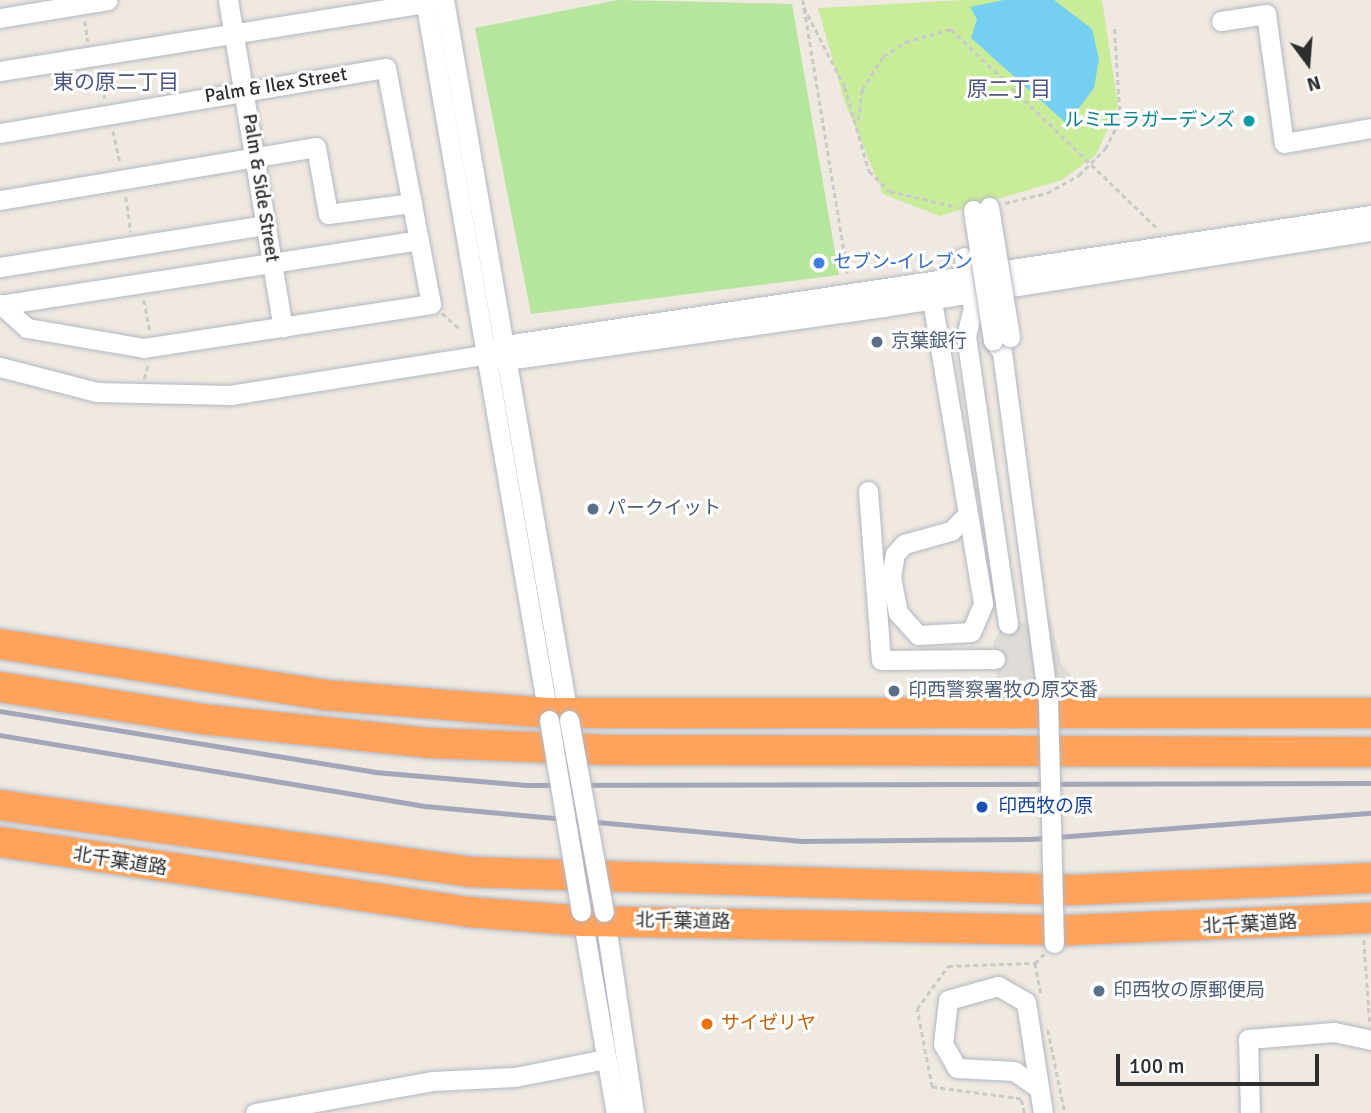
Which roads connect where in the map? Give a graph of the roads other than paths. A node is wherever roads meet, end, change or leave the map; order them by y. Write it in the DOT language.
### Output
graph roads {
  1 [pos="107,0"];
  2 [pos="228,0"];
  3 [pos="434,1"];
  4 [pos="0,18"];
  5 [pos="1221,21"];
  6 [pos="235,41"];
  7 [pos="0,71"];
  8 [pos="244,90"];
  9 [pos="1371,128"];
  10 [pos="0,134"];
  11 [pos="254,154"];
  12 [pos="0,200"];
  13 [pos="412,203"];
  14 [pos="981,209"];
  15 [pos="1371,215"];
  16 [pos="266,225"];
  17 [pos="1371,231"];
  18 [pos="419,240"];
  19 [pos="272,261"];
  20 [pos="0,267"];
  21 [pos="967,276"];
  22 [pos="931,291"];
  23 [pos="0,305"];
  24 [pos="283,327"];
  25 [pos="506,352"];
  26 [pos="482,355"];
  27 [pos="0,368"];
  28 [pos="868,491"];
  29 [pos="966,516"];
  30 [pos="1008,624"];
  31 [pos="0,644"];
  32 [pos="995,659"];
  33 [pos="0,687"];
  34 [pos="1240,712"];
  35 [pos="1371,713"];
  36 [pos="559,716"];
  37 [pos="1371,730"];
  38 [pos="1371,752"];
  39 [pos="0,805"];
  40 [pos="0,842"];
  41 [pos="1371,878"];
  42 [pos="1371,903"];
  43 [pos="593,916"];
  44 [pos="1224,927"];
  45 [pos="1367,927"];
  46 [pos="1051,946"];
  47 [pos="1371,1040"];
  48 [pos="1037,1056"];
  49 [pos="606,1059"];
  50 [pos="1014,1071"];
  51 [pos="1037,1087"];
  52 [pos="279,1111"];
  53 [pos="255,1113"];
  54 [pos="616,1113"];
  55 [pos="634,1113"];
  56 [pos="1043,1113"];
  57 [pos="1251,1113"];
  1 -- 4 [label="street"];
  2 -- 6 [label="street, Palm & Side Street"];
  3 -- 6 [label="street"];
  3 -- 25 [label="street"];
  3 -- 26 [label="street"];
  5 -- 9 [label="street"];
  6 -- 7 [label="street"];
  6 -- 8 [label="street, Palm & Side Street"];
  8 -- 10 [label="street, Palm & Ilex Street"];
  8 -- 11 [label="street, Palm & Side Street"];
  8 -- 13 [label="street, Palm & Ilex Street"];
  11 -- 12 [label="street"];
  11 -- 13 [label="street"];
  11 -- 16 [label="street, Palm & Side Street"];
  13 -- 18 [label="street"];
  14 -- 46 [label="street, bridge"];
  15 -- 21 [label="street"];
  16 -- 19 [label="street, Palm & Side Street"];
  16 -- 20 [label="street"];
  17 -- 21 [label="street"];
  18 -- 19 [label="street"];
  18 -- 24 [label="street"];
  19 -- 23 [label="street"];
  19 -- 24 [label="street, Palm & Side Street"];
  21 -- 22 [label="street"];
  21 -- 30 [label="street"];
  22 -- 25 [label="street"];
  22 -- 29 [label="street"];
  23 -- 24 [label="street"];
  25 -- 26 [label="street"];
  25 -- 36 [label="street"];
  26 -- 27 [label="street"];
  26 -- 36 [label="street"];
  28 -- 32 [label="street"];
  29 -- 29 [label="street"];
  31 -- 36 [label="highway"];
  33 -- 38 [label="highway"];
  34 -- 35 [label="highway"];
  34 -- 36 [label="highway"];
  34 -- 37 [label="highway"];
  36 -- 43 [label="street, bridge"];
  39 -- 41 [label="highway, 北千葉道路"];
  40 -- 43 [label="highway, 北千葉道路"];
  42 -- 44 [label="highway"];
  43 -- 44 [label="highway, 北千葉道路"];
  43 -- 49 [label="street"];
  43 -- 55 [label="street"];
  44 -- 45 [label="highway, 北千葉道路"];
  47 -- 57 [label="street"];
  48 -- 50 [label="street"];
  48 -- 50 [label="street"];
  48 -- 51 [label="street"];
  49 -- 52 [label="street"];
  49 -- 54 [label="street"];
  50 -- 51 [label="street"];
  51 -- 56 [label="street"];
  52 -- 53 [label="street"];
}
